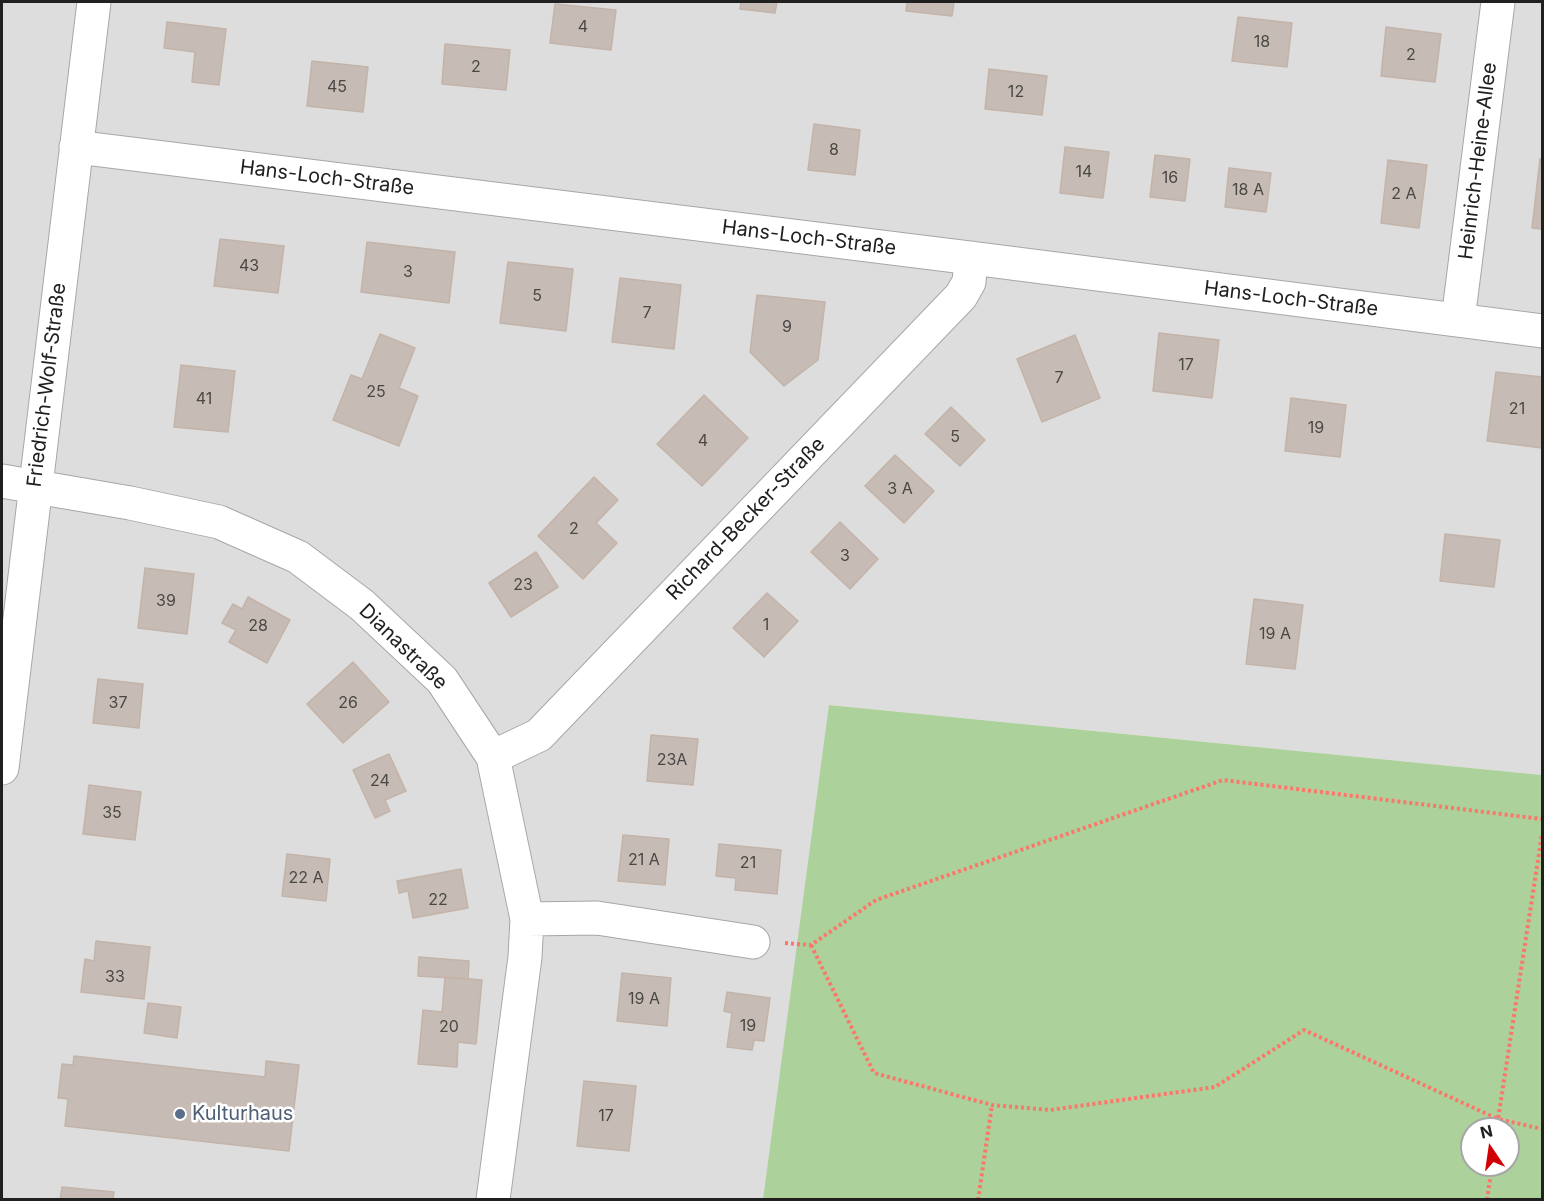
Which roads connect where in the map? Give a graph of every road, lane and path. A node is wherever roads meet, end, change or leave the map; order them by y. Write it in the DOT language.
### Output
graph roads {
  1 [pos="94,2"];
  2 [pos="1498,2"];
  3 [pos="76,147"];
  4 [pos="971,258"];
  5 [pos="1458,320"];
  6 [pos="1542,331"];
  7 [pos="2,481"];
  8 [pos="35,486"];
  9 [pos="493,757"];
  10 [pos="2,768"];
  11 [pos="1542,819"];
  12 [pos="1542,834"];
  13 [pos="527,919"];
  14 [pos="753,942"];
  15 [pos="811,945"];
  16 [pos="992,1105"];
  17 [pos="1494,1117"];
  18 [pos="1498,1117"];
  19 [pos="1520,1124"];
  20 [pos="1542,1129"];
  21 [pos="1490,1177"];
  22 [pos="493,1200"];
  23 [pos="978,1200"];
  24 [pos="1487,1200"];
  1 -- 3 [label="street, Friedrich-Wolf-Straße"];
  2 -- 5 [label="street, Heinrich-Heine-Allee"];
  3 -- 4 [label="street, Hans-Loch-Straße"];
  3 -- 8 [label="street, Friedrich-Wolf-Straße"];
  4 -- 5 [label="street, Hans-Loch-Straße"];
  4 -- 9 [label="street, Richard-Becker-Straße"];
  5 -- 6 [label="street, Hans-Loch-Straße"];
  7 -- 8 [label="street, Dianastraße"];
  8 -- 9 [label="street, Dianastraße"];
  8 -- 10 [label="street, Friedrich-Wolf-Straße"];
  9 -- 13 [label="street, Dianastraße"];
  11 -- 15 [label="path"];
  12 -- 18 [label="path"];
  13 -- 14 [label="street"];
  13 -- 22 [label="street, Dianastraße"];
  14 -- 15 [label="path"];
  15 -- 16 [label="path"];
  16 -- 17 [label="path"];
  16 -- 23 [label="path"];
  19 -- 20 [label="path"];
  21 -- 24 [label="path"];
}
